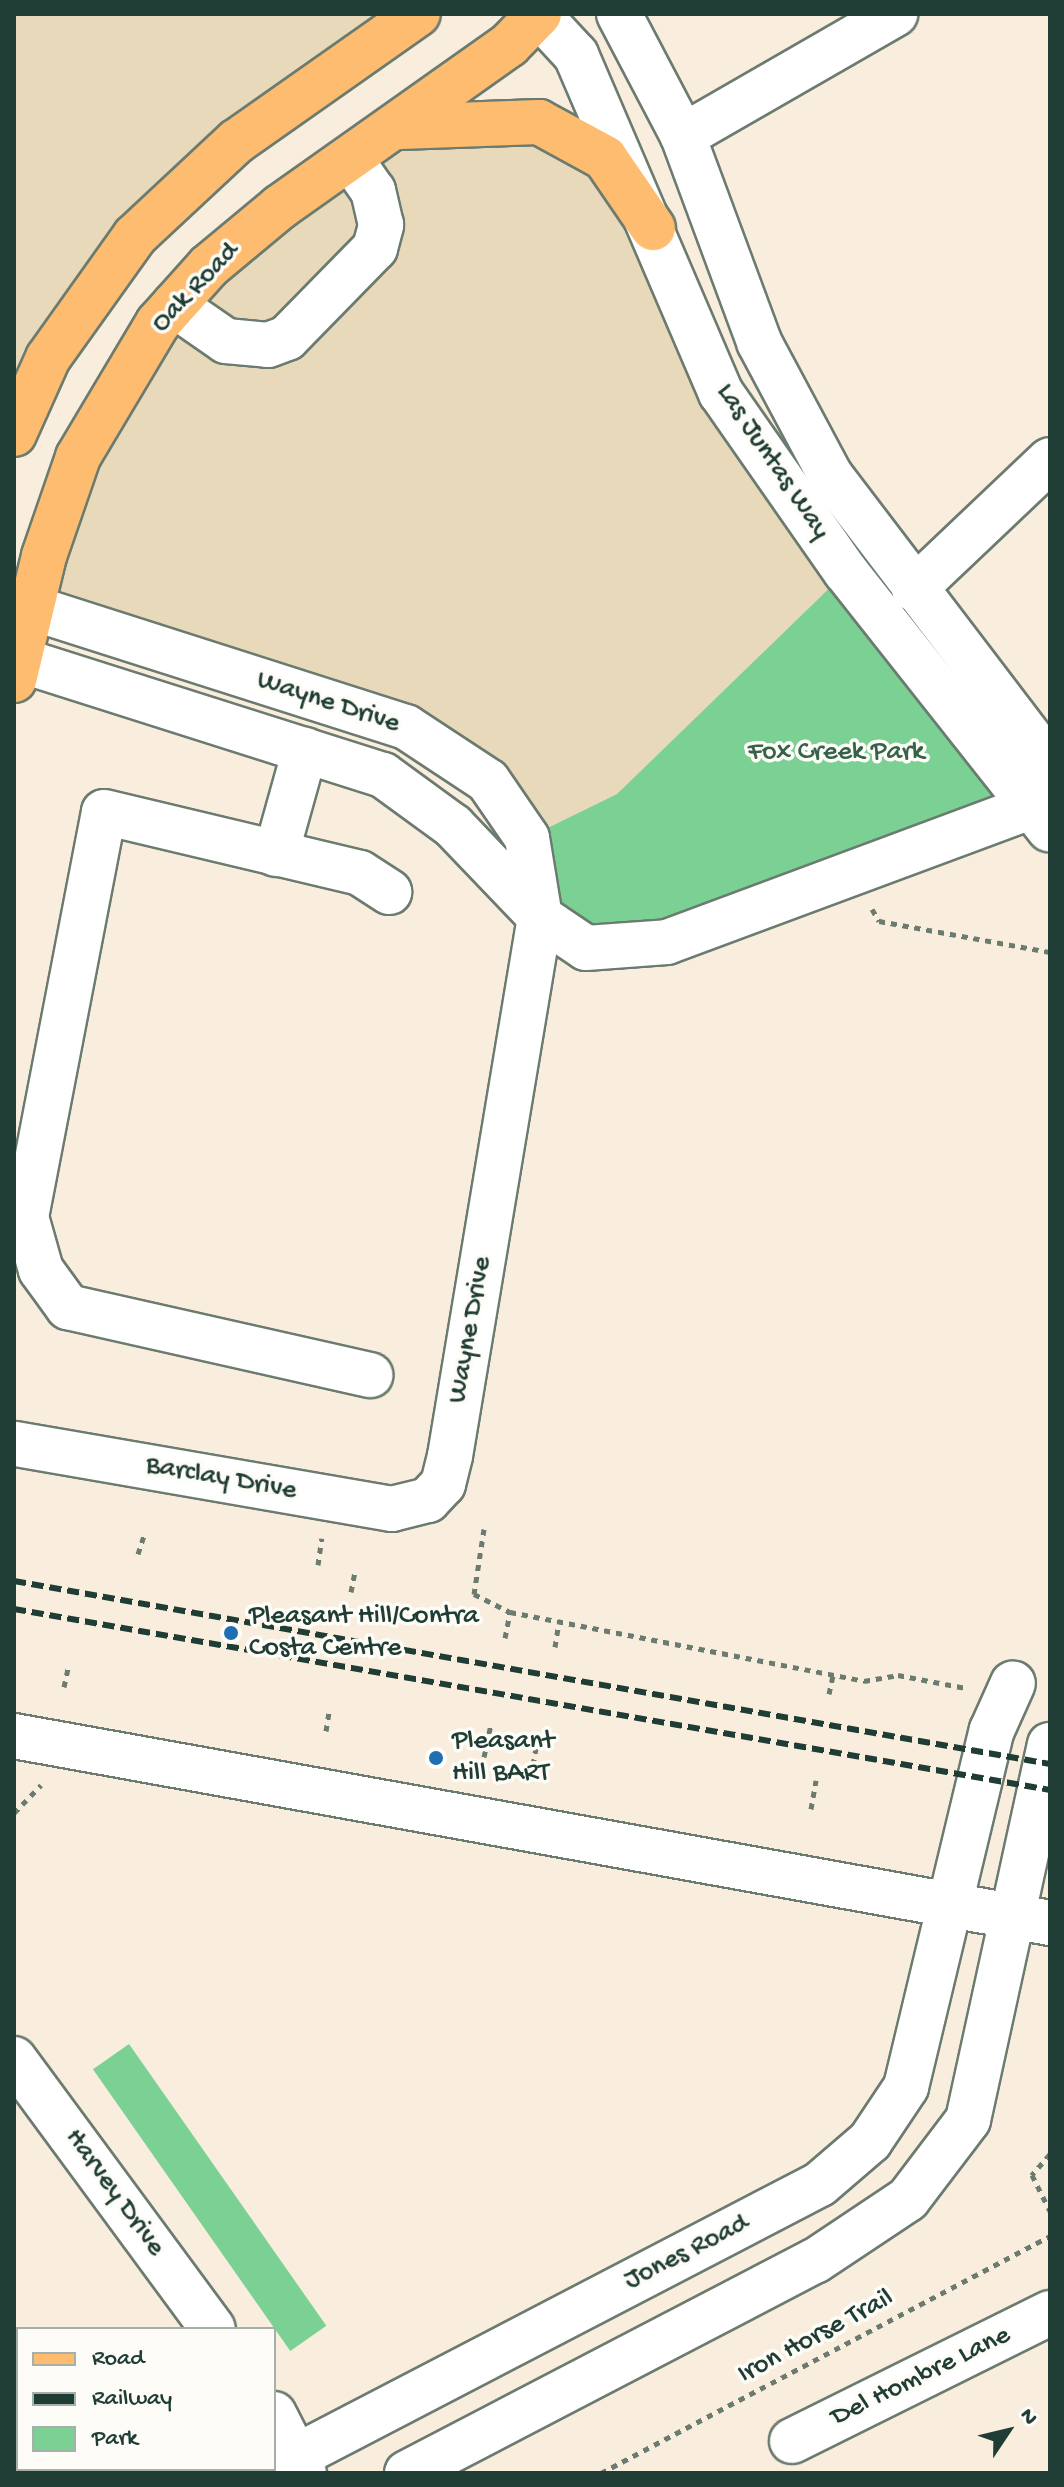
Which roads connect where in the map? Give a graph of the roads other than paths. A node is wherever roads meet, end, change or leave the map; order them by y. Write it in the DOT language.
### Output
graph roads {
  1 [pos="418,14"];
  2 [pos="538,14"];
  3 [pos="619,14"];
  4 [pos="895,14"];
  5 [pos="393,128"];
  6 [pos="683,136"];
  7 [pos="350,158"];
  8 [pos="653,228"];
  9 [pos="174,305"];
  10 [pos="14,434"];
  11 [pos="1050,460"];
  12 [pos="914,589"];
  13 [pos="23,605"];
  14 [pos="16,666"];
  15 [pos="305,750"];
  16 [pos="1050,764"];
  17 [pos="1044,810"];
  18 [pos="276,854"];
  19 [pos="389,892"];
  20 [pos="540,917"];
  21 [pos="20,1216"];
  22 [pos="370,1375"];
  23 [pos="14,1444"];
  24 [pos="428,1500"];
  25 [pos="1010,1689"];
  26 [pos="14,1736"];
  27 [pos="1050,1745"];
  28 [pos="951,1908"];
  29 [pos="1032,1920"];
  30 [pos="14,2059"];
  31 [pos="614,2273"];
  32 [pos="1050,2313"];
  33 [pos="212,2327"];
  34 [pos="647,2347"];
  35 [pos="276,2428"];
  36 [pos="792,2441"];
  37 [pos="282,2468"];
  38 [pos="407,2473"];
  1 -- 10 [label="main road"];
  2 -- 5 [label="main road, Oak Road"];
  2 -- 8 [label="street, Las Juntas Way"];
  3 -- 6 [label="street, Las Juntas Way"];
  4 -- 6 [label="street"];
  5 -- 7 [label="main road, Oak Road"];
  5 -- 8 [label="main road"];
  6 -- 12 [label="street, Las Juntas Way"];
  7 -- 9 [label="main road, Oak Road"];
  7 -- 9 [label="street"];
  8 -- 17 [label="street, Las Juntas Way"];
  9 -- 13 [label="main road, Oak Road"];
  11 -- 12 [label="street"];
  12 -- 16 [label="street, Las Juntas Way"];
  13 -- 14 [label="main road, Oak Road"];
  13 -- 20 [label="street, Wayne Drive"];
  14 -- 15 [label="street, Wayne Drive"];
  15 -- 18 [label="street"];
  15 -- 20 [label="street, Wayne Drive"];
  17 -- 20 [label="street"];
  18 -- 19 [label="street"];
  18 -- 21 [label="street"];
  20 -- 24 [label="street, Wayne Drive"];
  21 -- 22 [label="street"];
  23 -- 24 [label="street, Barclay Drive"];
  25 -- 28 [label="street, Jones Road"];
  26 -- 28 [label="street"];
  27 -- 29 [label="street"];
  28 -- 29 [label="street"];
  28 -- 31 [label="street, Jones Road"];
  29 -- 34 [label="street"];
  30 -- 33 [label="street, Harvey Drive"];
  31 -- 34 [label="street"];
  31 -- 37 [label="street, Jones Road"];
  32 -- 36 [label="street, Del Hombre Lane"];
  34 -- 38 [label="street"];
  35 -- 37 [label="street"];
}
